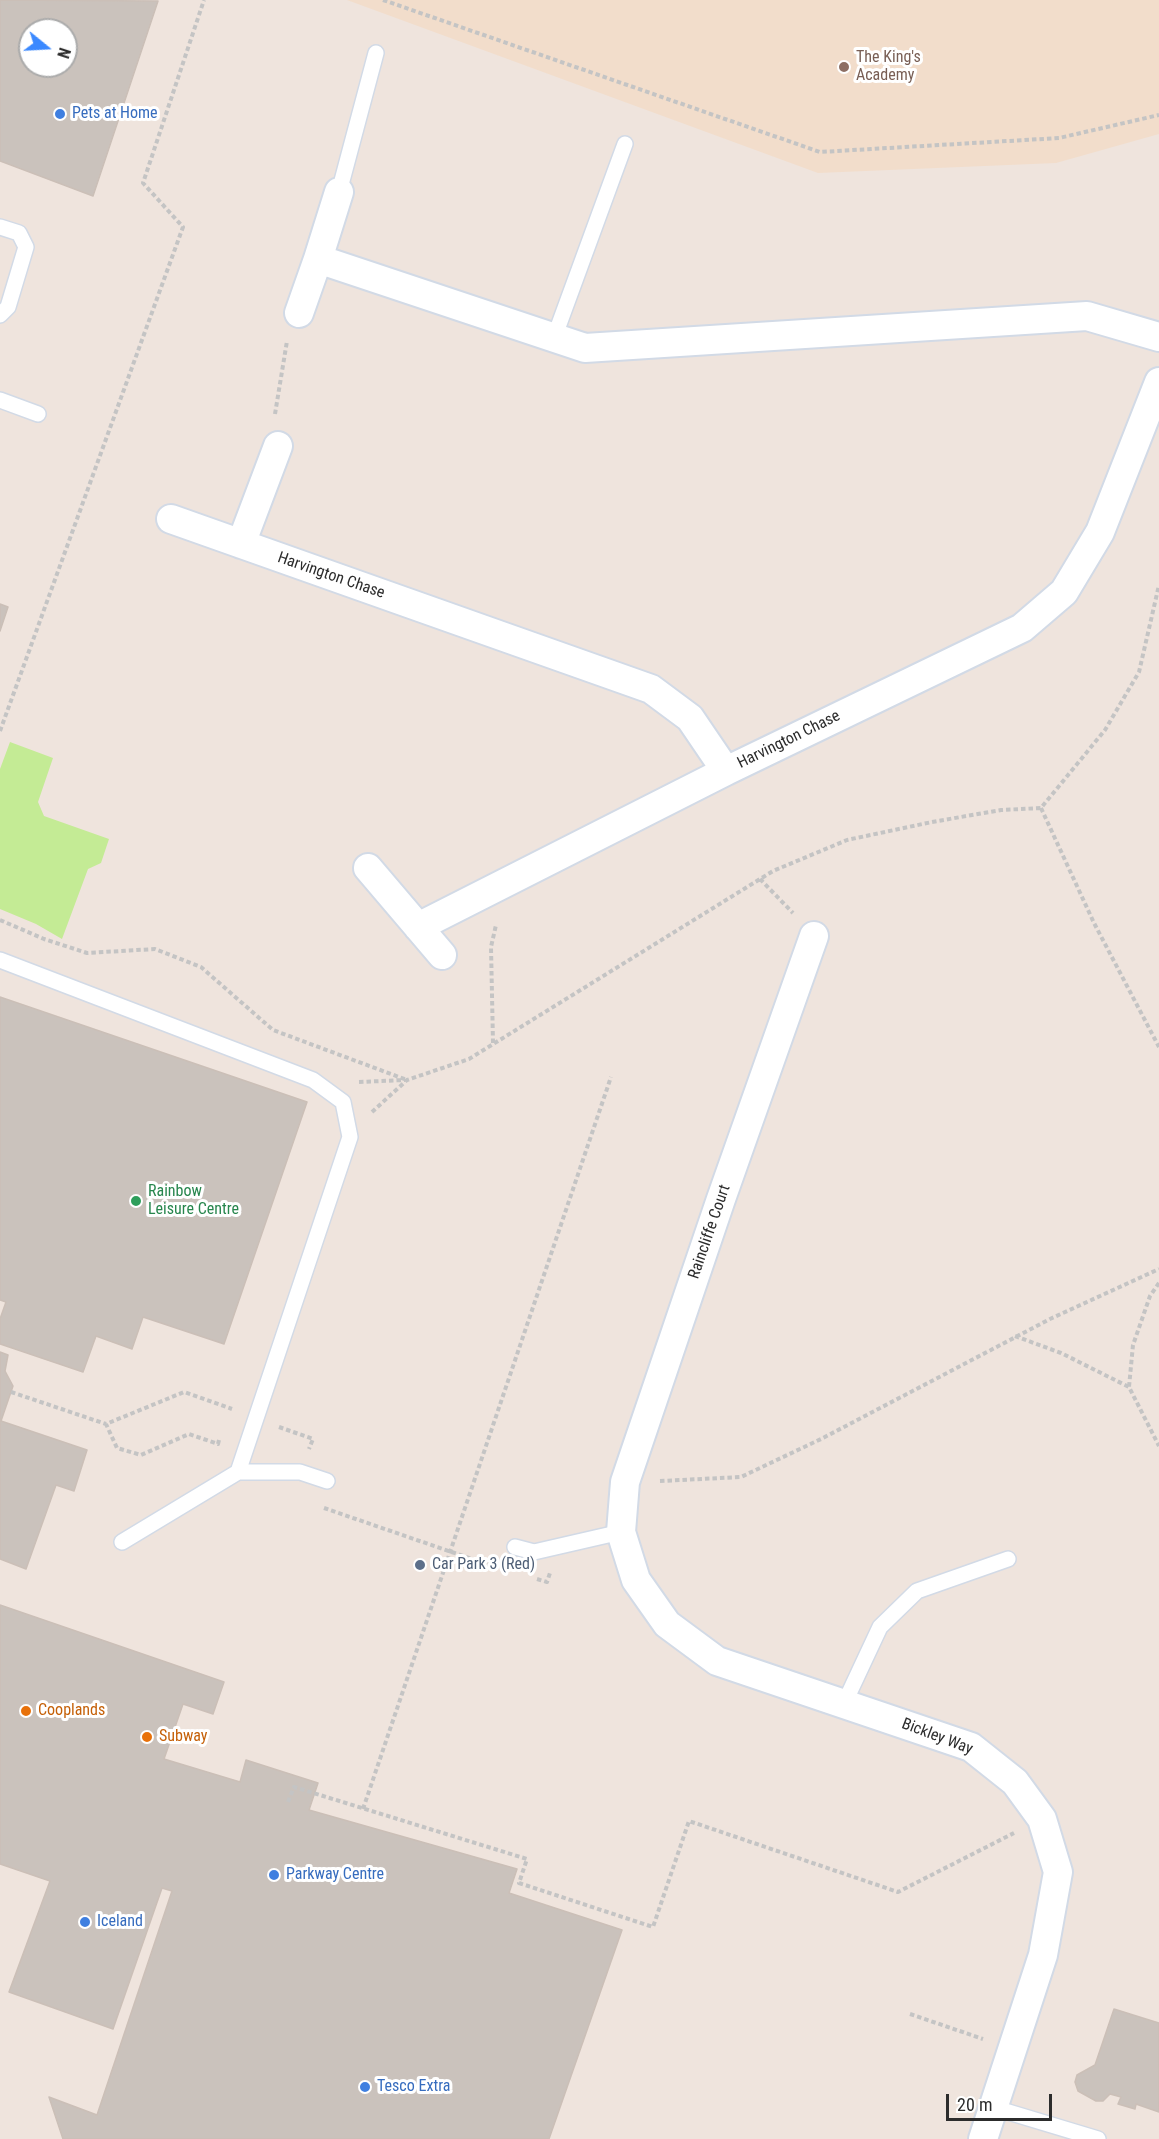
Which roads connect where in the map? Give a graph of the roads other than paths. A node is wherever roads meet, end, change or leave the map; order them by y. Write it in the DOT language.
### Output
graph roads {
  1 [pos="376,53"];
  2 [pos="625,144"];
  3 [pos="339,192"];
  4 [pos="0,227"];
  5 [pos="318,259"];
  6 [pos="299,313"];
  7 [pos="0,315"];
  8 [pos="1159,337"];
  9 [pos="554,338"];
  10 [pos="1159,382"];
  11 [pos="0,400"];
  12 [pos="38,414"];
  13 [pos="278,446"];
  14 [pos="171,519"];
  15 [pos="241,544"];
  16 [pos="726,771"];
  17 [pos="368,868"];
  18 [pos="418,927"];
  19 [pos="814,936"];
  20 [pos="442,955"];
  21 [pos="0,960"];
  22 [pos="238,1472"];
  23 [pos="327,1481"];
  24 [pos="621,1532"];
  25 [pos="122,1542"];
  26 [pos="515,1547"];
  27 [pos="1008,1559"];
  28 [pos="844,1704"];
  29 [pos="995,2108"];
  30 [pos="983,2139"];
  31 [pos="1098,2139"];
  1 -- 3 [label="lane"];
  2 -- 9 [label="lane"];
  3 -- 5 [label="street"];
  4 -- 7 [label="lane"];
  5 -- 6 [label="street"];
  5 -- 9 [label="street"];
  8 -- 9 [label="street"];
  10 -- 16 [label="street, Harvington Chase"];
  11 -- 12 [label="lane"];
  13 -- 15 [label="street"];
  14 -- 15 [label="street, Harvington Chase"];
  15 -- 16 [label="street, Harvington Chase"];
  16 -- 18 [label="street"];
  17 -- 18 [label="street"];
  18 -- 20 [label="street"];
  19 -- 24 [label="street, Raincliffe Court"];
  21 -- 22 [label="lane"];
  22 -- 23 [label="lane"];
  22 -- 25 [label="lane"];
  24 -- 26 [label="lane"];
  24 -- 28 [label="street, Bickley Way"];
  27 -- 28 [label="lane"];
  28 -- 29 [label="street, Bickley Way"];
  29 -- 30 [label="street, Bickley Way"];
  29 -- 31 [label="lane"];
}
